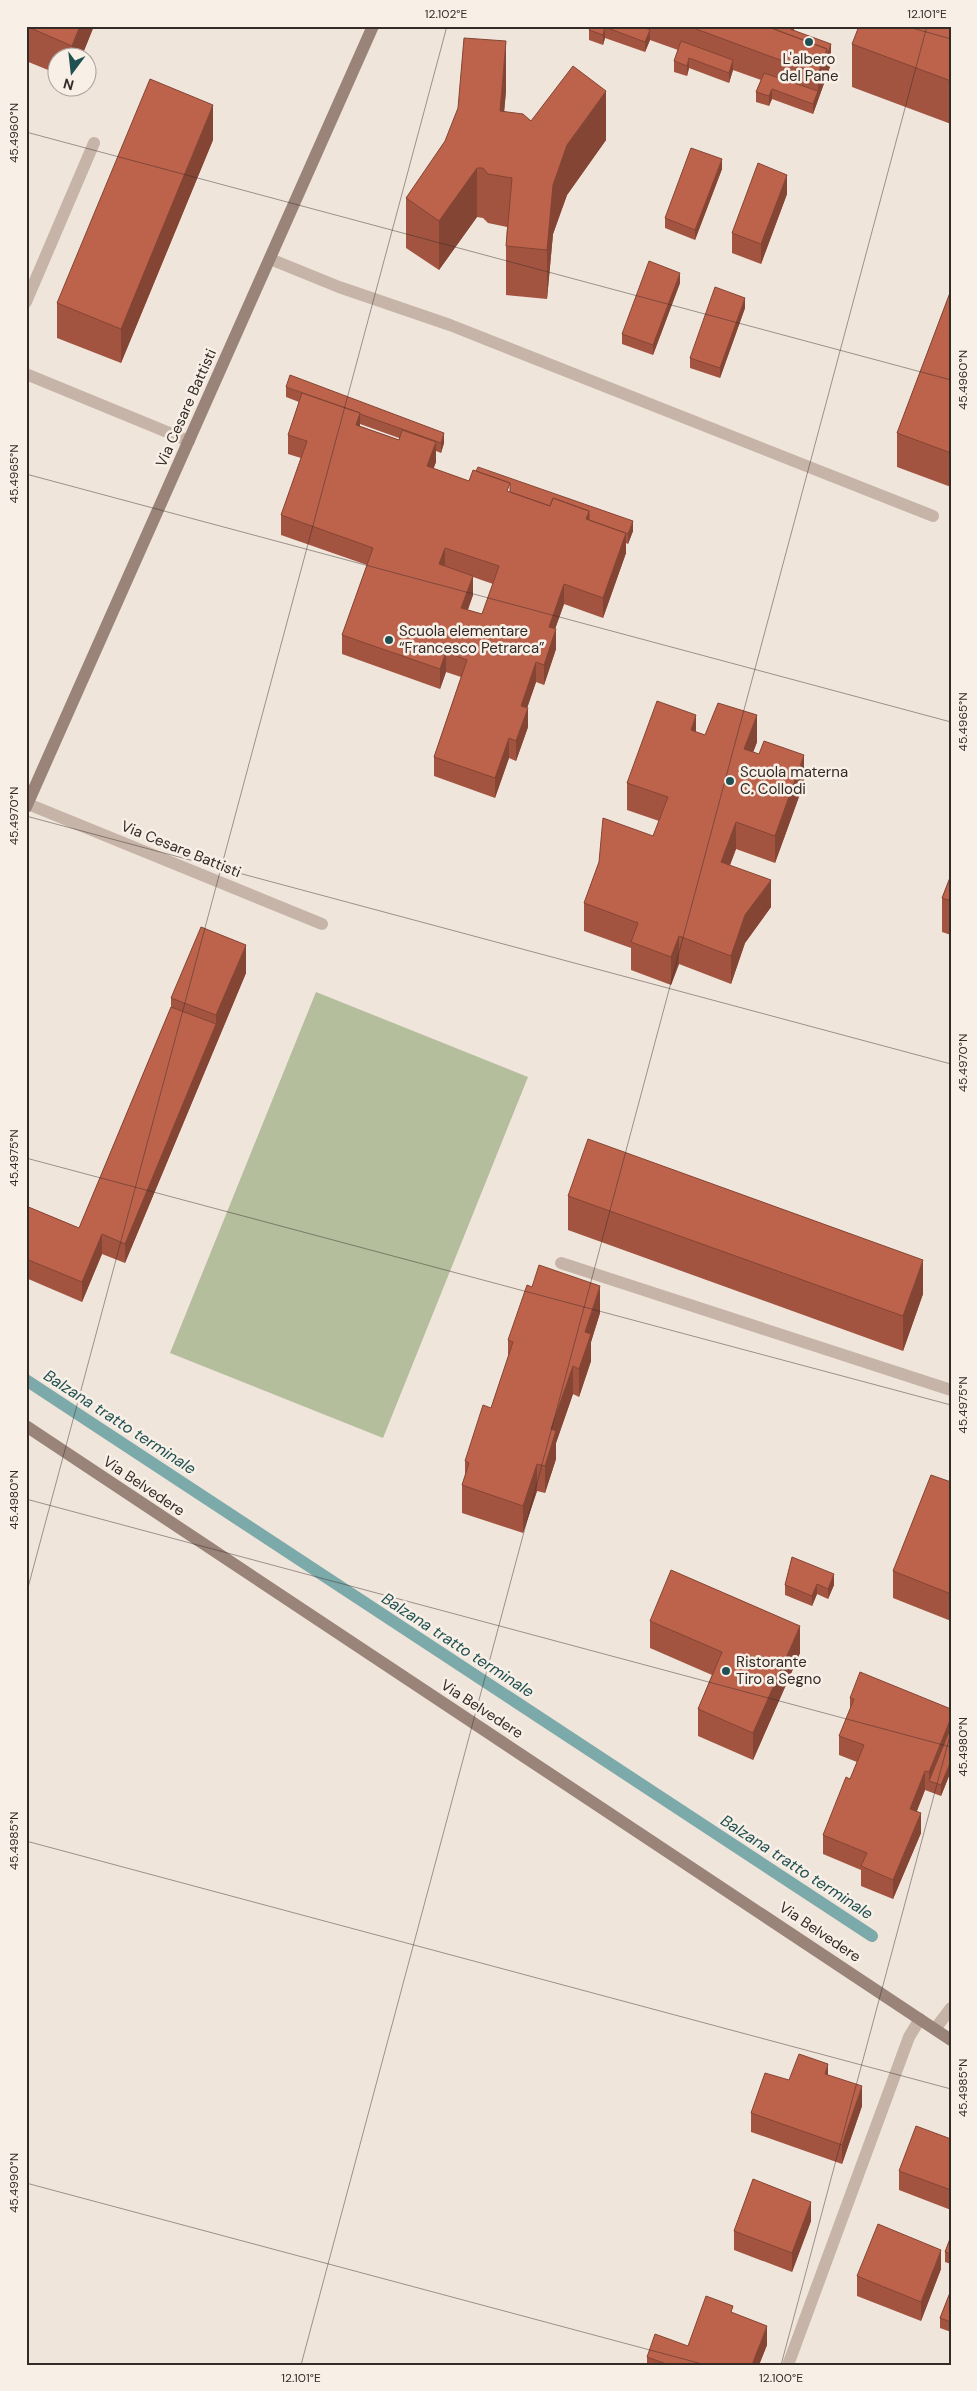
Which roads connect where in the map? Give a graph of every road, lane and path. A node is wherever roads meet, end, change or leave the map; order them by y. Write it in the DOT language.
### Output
graph roads {
  1 [pos="373,26"];
  2 [pos="94,143"];
  3 [pos="270,259"];
  4 [pos="26,302"];
  5 [pos="26,374"];
  6 [pos="189,441"];
  7 [pos="933,516"];
  8 [pos="27,806"];
  9 [pos="322,924"];
  10 [pos="561,1263"];
  11 [pos="951,1390"];
  12 [pos="26,1426"];
  13 [pos="951,2008"];
  14 [pos="920,2019"];
  15 [pos="935,2029"];
  16 [pos="951,2040"];
  17 [pos="788,2365"];
  1 -- 3 [label="street, Via Cesare Battisti"];
  2 -- 4 [label="street"];
  3 -- 6 [label="street, Via Cesare Battisti"];
  3 -- 7 [label="street"];
  5 -- 6 [label="street"];
  6 -- 8 [label="street, Via Cesare Battisti"];
  8 -- 9 [label="street, Via Cesare Battisti"];
  10 -- 11 [label="street"];
  12 -- 14 [label="street, Via Belvedere"];
  13 -- 15 [label="street"];
  14 -- 15 [label="street, Via Belvedere"];
  14 -- 17 [label="street"];
  15 -- 16 [label="street, Via Belvedere"];
}
